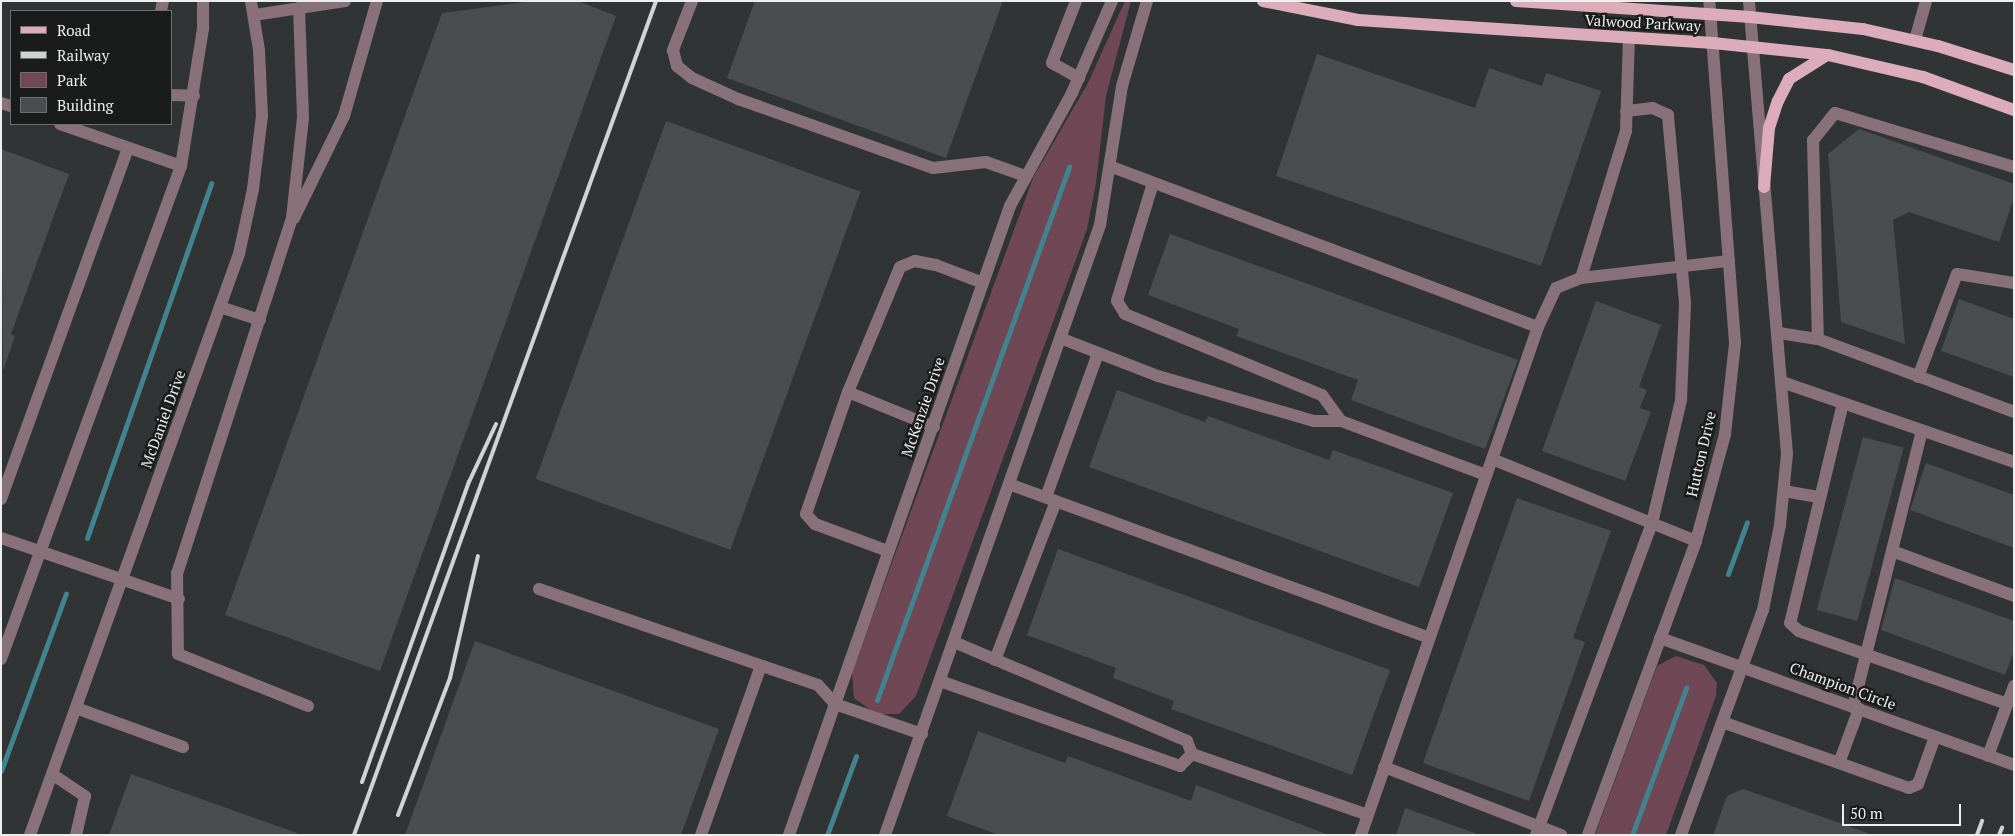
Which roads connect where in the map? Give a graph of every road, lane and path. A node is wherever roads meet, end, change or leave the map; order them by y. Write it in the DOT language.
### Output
graph roads {
  1 [pos="203,1"];
  2 [pos="251,1"];
  3 [pos="344,1"];
  4 [pos="377,1"];
  5 [pos="692,1"];
  6 [pos="1076,1"];
  7 [pos="1112,1"];
  8 [pos="1147,1"];
  9 [pos="1264,1"];
  10 [pos="1516,1"];
  11 [pos="1634,1"];
  12 [pos="1710,1"];
  13 [pos="1749,1"];
  14 [pos="1926,1"];
  15 [pos="299,8"];
  16 [pos="1619,9"];
  17 [pos="254,15"];
  18 [pos="1711,15"];
  19 [pos="1750,17"];
  20 [pos="1629,38"];
  21 [pos="1915,40"];
  22 [pos="1713,43"];
  23 [pos="1753,46"];
  24 [pos="1828,55"];
  25 [pos="2014,70"];
  26 [pos="1079,78"];
  27 [pos="172,94"];
  28 [pos="194,96"];
  29 [pos="2014,110"];
  30 [pos="1626,111"];
  31 [pos="63,125"];
  32 [pos="128,148"];
  33 [pos="181,166"];
  34 [pos="1112,167"];
  35 [pos="2014,167"];
  36 [pos="1025,176"];
  37 [pos="1153,183"];
  38 [pos="1764,187"];
  39 [pos="288,229"];
  40 [pos="1729,261"];
  41 [pos="1679,264"];
  42 [pos="1582,278"];
  43 [pos="983,283"];
  44 [pos="2014,283"];
  45 [pos="220,307"];
  46 [pos="260,320"];
  47 [pos="1538,327"];
  48 [pos="1779,333"];
  49 [pos="1060,338"];
  50 [pos="1818,339"];
  51 [pos="1098,353"];
  52 [pos="1918,376"];
  53 [pos="1782,382"];
  54 [pos="848,392"];
  55 [pos="1843,403"];
  56 [pos="2014,412"];
  57 [pos="1341,422"];
  58 [pos="934,427"];
  59 [pos="1922,430"];
  60 [pos="1492,459"];
  61 [pos="2014,462"];
  62 [pos="1486,476"];
  63 [pos="1009,484"];
  64 [pos="1784,490"];
  65 [pos="1819,498"];
  66 [pos="1,499"];
  67 [pos="1051,499"];
  68 [pos="1652,523"];
  69 [pos="1,538"];
  70 [pos="1696,541"];
  71 [pos="41,550"];
  72 [pos="888,551"];
  73 [pos="1892,551"];
  74 [pos="123,578"];
  75 [pos="539,589"];
  76 [pos="2014,596"];
  77 [pos="179,599"];
  78 [pos="1429,638"];
  79 [pos="1660,638"];
  80 [pos="954,642"];
  81 [pos="1866,654"];
  82 [pos="1,659"];
  83 [pos="995,660"];
  84 [pos="761,666"];
  85 [pos="1743,667"];
  86 [pos="940,681"];
  87 [pos="2014,686"];
  88 [pos="835,704"];
  89 [pos="2007,704"];
  90 [pos="308,706"];
  91 [pos="76,708"];
  92 [pos="1856,708"];
  93 [pos="1722,722"];
  94 [pos="922,734"];
  95 [pos="1936,737"];
  96 [pos="183,747"];
  97 [pos="1192,754"];
  98 [pos="1988,756"];
  99 [pos="1838,763"];
  100 [pos="2014,765"];
  101 [pos="1384,767"];
  102 [pos="52,774"];
  103 [pos="1368,815"];
  104 [pos="1538,830"];
  105 [pos="30,835"];
  106 [pos="76,835"];
  107 [pos="701,835"];
  108 [pos="789,835"];
  109 [pos="885,835"];
  110 [pos="1361,835"];
  111 [pos="1561,835"];
  112 [pos="1588,835"];
  113 [pos="1681,835"];
  1 -- 28 [label="street"];
  2 -- 17 [label="street, McDaniel Drive"];
  3 -- 15 [label="street"];
  4 -- 39 [label="street"];
  5 -- 36 [label="street"];
  6 -- 26 [label="street"];
  7 -- 26 [label="street, McKenzie Drive"];
  8 -- 34 [label="street"];
  9 -- 20 [label="main road, Valwood Parkway"];
  10 -- 16 [label="main road, Valwood Parkway"];
  11 -- 16 [label="main road"];
  12 -- 18 [label="street, Hutton Drive"];
  13 -- 19 [label="street"];
  14 -- 21 [label="street"];
  15 -- 17 [label="street"];
  15 -- 39 [label="street"];
  16 -- 18 [label="main road, Valwood Parkway"];
  17 -- 45 [label="street, McDaniel Drive"];
  18 -- 19 [label="main road, Valwood Parkway"];
  18 -- 22 [label="street, Hutton Drive"];
  19 -- 21 [label="main road, Valwood Parkway"];
  19 -- 23 [label="street"];
  20 -- 22 [label="main road, Valwood Parkway"];
  20 -- 30 [label="street"];
  21 -- 25 [label="main road, Valwood Parkway"];
  22 -- 23 [label="main road, Valwood Parkway"];
  22 -- 40 [label="street, Hutton Drive"];
  23 -- 24 [label="main road, Valwood Parkway"];
  23 -- 38 [label="street"];
  24 -- 29 [label="main road, Valwood Parkway"];
  24 -- 38 [label="main road"];
  26 -- 36 [label="street, McKenzie Drive"];
  27 -- 28 [label="street"];
  28 -- 33 [label="street"];
  30 -- 41 [label="street"];
  30 -- 42 [label="street"];
  31 -- 32 [label="street"];
  32 -- 33 [label="street"];
  32 -- 66 [label="street"];
  33 -- 71 [label="street"];
  34 -- 37 [label="street"];
  34 -- 49 [label="street"];
  35 -- 50 [label="street"];
  36 -- 43 [label="street, McKenzie Drive"];
  37 -- 47 [label="street"];
  37 -- 57 [label="street"];
  38 -- 48 [label="street"];
  39 -- 46 [label="street"];
  40 -- 41 [label="street"];
  40 -- 70 [label="street, Hutton Drive"];
  41 -- 42 [label="street"];
  41 -- 68 [label="street"];
  42 -- 47 [label="street"];
  43 -- 54 [label="street"];
  43 -- 58 [label="street, McKenzie Drive"];
  44 -- 52 [label="street"];
  45 -- 46 [label="street"];
  45 -- 74 [label="street, McDaniel Drive"];
  46 -- 77 [label="street"];
  47 -- 60 [label="street"];
  48 -- 50 [label="street"];
  48 -- 53 [label="street"];
  49 -- 51 [label="street"];
  49 -- 63 [label="street"];
  50 -- 52 [label="street"];
  51 -- 57 [label="street"];
  51 -- 67 [label="street"];
  52 -- 56 [label="street"];
  53 -- 55 [label="street"];
  53 -- 64 [label="street"];
  54 -- 58 [label="street"];
  54 -- 72 [label="street"];
  55 -- 59 [label="street"];
  55 -- 65 [label="street"];
  57 -- 62 [label="street"];
  58 -- 72 [label="street, McKenzie Drive"];
  59 -- 61 [label="street"];
  59 -- 73 [label="street"];
  60 -- 62 [label="street"];
  60 -- 68 [label="street"];
  62 -- 78 [label="street"];
  63 -- 67 [label="street"];
  63 -- 80 [label="street"];
  64 -- 65 [label="street"];
  64 -- 85 [label="street"];
  65 -- 81 [label="street"];
  67 -- 78 [label="street"];
  67 -- 83 [label="street"];
  68 -- 70 [label="street"];
  68 -- 104 [label="street"];
  69 -- 71 [label="street"];
  70 -- 79 [label="street, Hutton Drive"];
  71 -- 74 [label="street"];
  71 -- 82 [label="street"];
  72 -- 88 [label="street, McKenzie Drive"];
  73 -- 76 [label="street"];
  73 -- 81 [label="street"];
  74 -- 77 [label="street"];
  74 -- 91 [label="street, McDaniel Drive"];
  75 -- 84 [label="street"];
  77 -- 90 [label="street"];
  78 -- 101 [label="street"];
  79 -- 85 [label="street, Champion Circle"];
  79 -- 112 [label="street, Hutton Drive"];
  80 -- 83 [label="street"];
  80 -- 86 [label="street"];
  81 -- 89 [label="street"];
  81 -- 92 [label="street"];
  83 -- 97 [label="street"];
  84 -- 88 [label="street"];
  84 -- 107 [label="street"];
  85 -- 92 [label="street, Champion Circle"];
  85 -- 93 [label="street"];
  86 -- 94 [label="street"];
  86 -- 97 [label="street"];
  87 -- 89 [label="street"];
  88 -- 94 [label="street"];
  88 -- 108 [label="street, McKenzie Drive"];
  89 -- 98 [label="street"];
  91 -- 96 [label="street"];
  91 -- 102 [label="street, McDaniel Drive"];
  92 -- 95 [label="street, Champion Circle"];
  92 -- 99 [label="street"];
  93 -- 99 [label="street"];
  93 -- 113 [label="street"];
  94 -- 109 [label="street"];
  95 -- 98 [label="street, Champion Circle"];
  95 -- 99 [label="street"];
  97 -- 103 [label="street"];
  98 -- 100 [label="street, Champion Circle"];
  101 -- 103 [label="street"];
  101 -- 104 [label="street"];
  102 -- 105 [label="street, McDaniel Drive"];
  102 -- 106 [label="street"];
  103 -- 110 [label="street"];
  104 -- 111 [label="street"];
}
